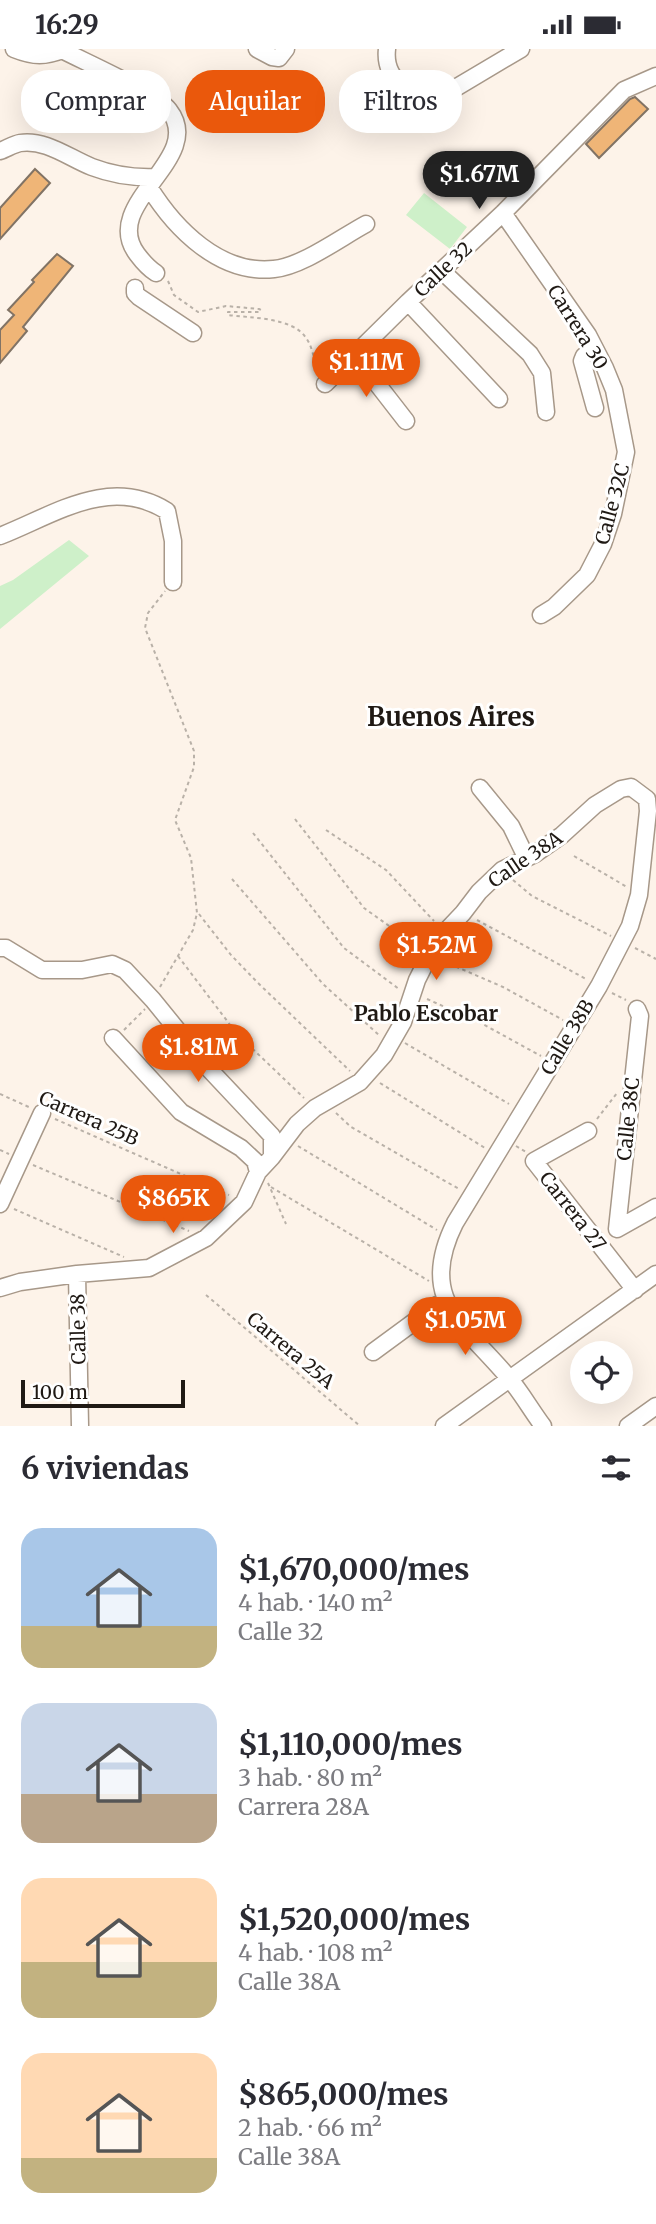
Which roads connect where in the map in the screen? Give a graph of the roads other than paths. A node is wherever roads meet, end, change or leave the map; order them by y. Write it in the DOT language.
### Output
graph roads {
  1 [pos="14,49"];
  2 [pos="257,49"];
  3 [pos="286,49"];
  4 [pos="387,49"];
  5 [pos="521,49"];
  6 [pos="63,50"];
  7 [pos="655,78"];
  8 [pos="0,151"];
  9 [pos="152,182"];
  10 [pos="503,213"];
  11 [pos="366,224"];
  12 [pos="442,271"];
  13 [pos="156,273"];
  14 [pos="135,288"];
  15 [pos="408,302"];
  16 [pos="193,333"];
  17 [pos="595,349"];
  18 [pos="354,354"];
  19 [pos="328,381"];
  20 [pos="499,399"];
  21 [pos="595,408"];
  22 [pos="545,412"];
  23 [pos="407,421"];
  24 [pos="626,452"];
  25 [pos="0,536"];
  26 [pos="173,582"];
  27 [pos="541,615"];
  28 [pos="480,788"];
  29 [pos="641,793"];
  30 [pos="651,838"];
  31 [pos="526,857"];
  32 [pos="0,948"];
  33 [pos="638,1009"];
  34 [pos="113,1038"];
  35 [pos="41,1113"];
  36 [pos="588,1131"];
  37 [pos="272,1157"];
  38 [pos="257,1172"];
  39 [pos="0,1204"];
  40 [pos="656,1207"];
  41 [pos="77,1274"];
  42 [pos="656,1274"];
  43 [pos="0,1288"];
  44 [pos="635,1290"];
  45 [pos="445,1301"];
  46 [pos="373,1352"];
  47 [pos="510,1379"];
  48 [pos="656,1405"];
  49 [pos="80,1426"];
  50 [pos="444,1426"];
  51 [pos="543,1426"];
  52 [pos="628,1426"];
  1 -- 6 [label="street"];
  2 -- 3 [label="street"];
  4 -- 5 [label="street"];
  6 -- 9 [label="street"];
  7 -- 10 [label="street, Calle 32"];
  8 -- 9 [label="street"];
  9 -- 11 [label="street"];
  9 -- 13 [label="street"];
  10 -- 12 [label="street, Calle 32"];
  10 -- 17 [label="street, Carrera 30"];
  12 -- 15 [label="street, Calle 32"];
  12 -- 22 [label="street"];
  14 -- 16 [label="street"];
  15 -- 18 [label="street, Calle 32"];
  15 -- 20 [label="street"];
  17 -- 21 [label="street"];
  17 -- 24 [label="street, Carrera 30"];
  18 -- 19 [label="street, Calle 32"];
  18 -- 23 [label="street"];
  24 -- 27 [label="street, Calle 32C"];
  25 -- 26 [label="street"];
  28 -- 31 [label="street"];
  29 -- 30 [label="street, Calle 38B"];
  29 -- 31 [label="street, Calle 38A"];
  30 -- 45 [label="street, Calle 38B"];
  31 -- 37 [label="street, Calle 38A"];
  32 -- 37 [label="street"];
  33 -- 40 [label="street, Calle 38C"];
  34 -- 38 [label="street"];
  35 -- 39 [label="street"];
  36 -- 44 [label="street, Carrera 27"];
  37 -- 38 [label="street, Calle 38A"];
  38 -- 41 [label="street, Calle 38A"];
  41 -- 43 [label="street, Calle 38A"];
  41 -- 49 [label="street, Calle 38"];
  42 -- 44 [label="street"];
  44 -- 47 [label="street"];
  45 -- 46 [label="street"];
  45 -- 47 [label="street"];
  47 -- 50 [label="street"];
  47 -- 51 [label="street"];
  48 -- 52 [label="street"];
}
